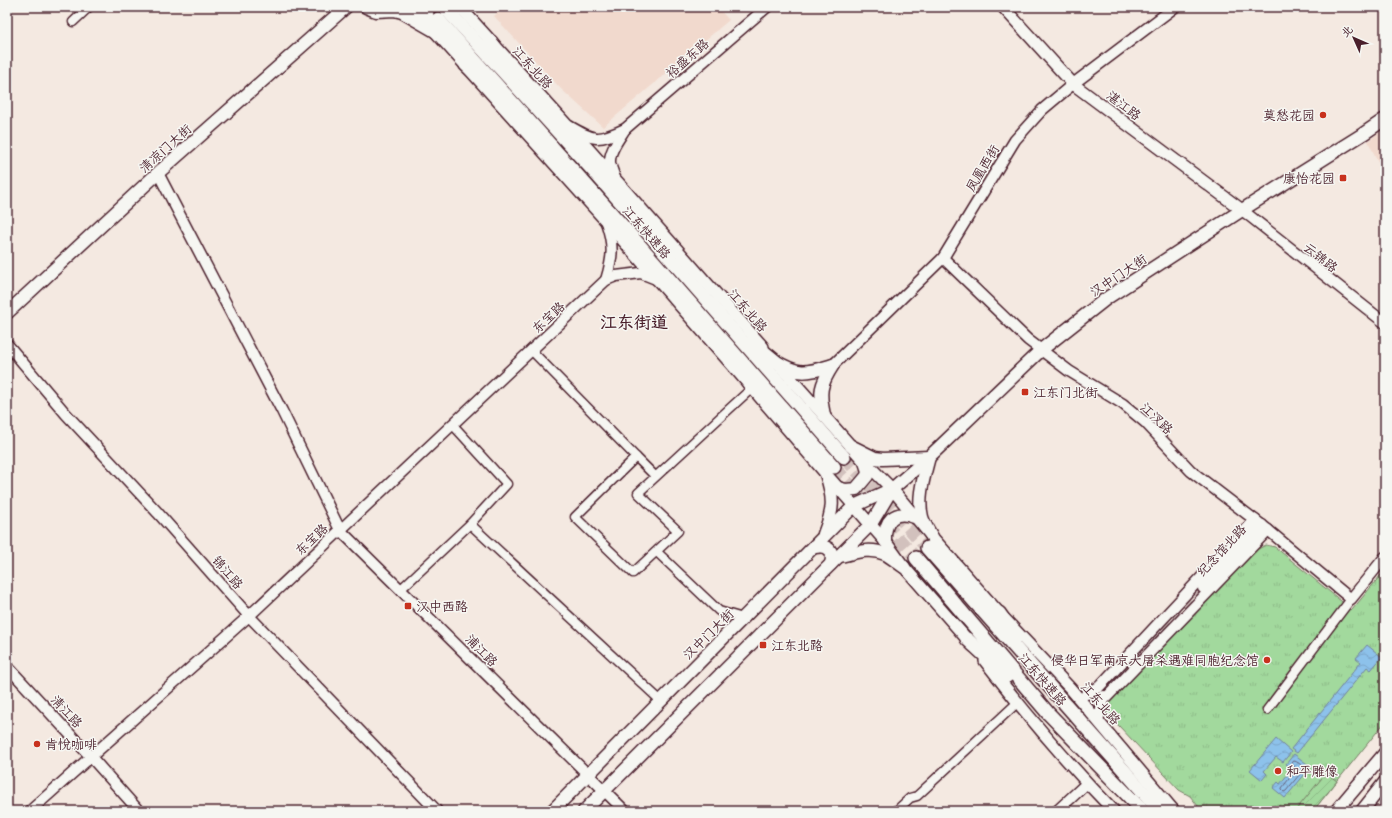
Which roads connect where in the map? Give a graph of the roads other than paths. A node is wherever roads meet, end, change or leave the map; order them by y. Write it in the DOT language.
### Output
graph roads {
  1 [pos="89,7"];
  2 [pos="346,7"];
  3 [pos="366,7"];
  4 [pos="413,7"];
  5 [pos="429,7"];
  6 [pos="767,7"];
  7 [pos="1003,7"];
  8 [pos="1175,7"];
  9 [pos="447,15"];
  10 [pos="72,22"];
  11 [pos="491,42"];
  12 [pos="466,65"];
  13 [pos="1073,84"];
  14 [pos="535,106"];
  15 [pos="525,116"];
  16 [pos="1385,119"];
  17 [pos="563,122"];
  18 [pos="625,129"];
  19 [pos="158,173"];
  20 [pos="616,181"];
  21 [pos="1242,210"];
  22 [pos="606,221"];
  23 [pos="943,258"];
  24 [pos="656,279"];
  25 [pos="606,280"];
  26 [pos="7,313"];
  27 [pos="722,318"];
  28 [pos="1385,323"];
  29 [pos="712,326"];
  30 [pos="7,344"];
  31 [pos="531,350"];
  32 [pos="1041,350"];
  33 [pos="775,361"];
  34 [pos="833,365"];
  35 [pos="752,388"];
  36 [pos="824,416"];
  37 [pos="452,424"];
  38 [pos="848,452"];
  39 [pos="636,457"];
  40 [pos="930,457"];
  41 [pos="865,462"];
  42 [pos="830,470"];
  43 [pos="655,476"];
  44 [pos="838,488"];
  45 [pos="892,489"];
  46 [pos="854,506"];
  47 [pos="914,517"];
  48 [pos="470,524"];
  49 [pos="871,524"];
  50 [pos="1262,525"];
  51 [pos="340,530"];
  52 [pos="885,541"];
  53 [pos="819,543"];
  54 [pos="929,543"];
  55 [pos="657,552"];
  56 [pos="916,558"];
  57 [pos="1385,558"];
  58 [pos="835,560"];
  59 [pos="904,567"];
  60 [pos="401,589"];
  61 [pos="1196,594"];
  62 [pos="1351,599"];
  63 [pos="1176,605"];
  64 [pos="999,613"];
  65 [pos="1187,614"];
  66 [pos="249,616"];
  67 [pos="1165,616"];
  68 [pos="744,618"];
  69 [pos="1174,627"];
  70 [pos="1155,637"];
  71 [pos="967,639"];
  72 [pos="7,666"];
  73 [pos="1040,676"];
  74 [pos="1107,687"];
  75 [pos="1070,688"];
  76 [pos="1086,694"];
  77 [pos="661,701"];
  78 [pos="1102,702"];
  79 [pos="1017,703"];
  80 [pos="1267,710"];
  81 [pos="1048,713"];
  82 [pos="1098,721"];
  83 [pos="1385,753"];
  84 [pos="91,757"];
  85 [pos="588,774"];
  86 [pos="1385,782"];
  87 [pos="1087,783"];
  88 [pos="605,790"];
  89 [pos="30,811"];
  90 [pos="139,811"];
  91 [pos="437,811"];
  92 [pos="552,811"];
  93 [pos="584,811"];
  94 [pos="625,811"];
  95 [pos="896,811"];
  96 [pos="1056,811"];
  97 [pos="1114,811"];
  98 [pos="1143,811"];
  99 [pos="1160,811"];
  100 [pos="1174,811"];
  101 [pos="1336,811"];
  102 [pos="1362,811"];
  1 -- 10 [label="street"];
  2 -- 19 [label="main road, 清凉门大街"];
  3 -- 9 [label="main road"];
  4 -- 9 [label="main road, 江东北路"];
  5 -- 9 [label="main road"];
  6 -- 18 [label="street, 裕盛东路"];
  7 -- 13 [label="main road, 湛江路"];
  8 -- 13 [label="street, 凤凰西街"];
  9 -- 11 [label="main road, 江东北路"];
  9 -- 12 [label="main road, 江东北路"];
  9 -- 14 [label="highway, 江东快速路"];
  9 -- 15 [label="highway, 江东快速路"];
  11 -- 14 [label="highway"];
  11 -- 17 [label="main road, 江东北路"];
  12 -- 15 [label="highway"];
  12 -- 22 [label="main road, 江东北路"];
  13 -- 21 [label="main road, 湛江路"];
  13 -- 23 [label="street, 凤凰西街"];
  14 -- 27 [label="highway, 江东快速路"];
  15 -- 29 [label="highway, 江东快速路"];
  16 -- 21 [label="main road, 汉中门大街"];
  17 -- 18 [label="street, 裕盛东路"];
  17 -- 20 [label="main road, 江东北路"];
  18 -- 20 [label="street, 裕盛东路"];
  19 -- 26 [label="main road, 清凉门大街"];
  19 -- 51 [label="street, 浦江路"];
  20 -- 33 [label="main road, 江东北路"];
  21 -- 28 [label="street, 云锦路"];
  21 -- 32 [label="main road, 汉中门大街"];
  22 -- 24 [label="main road, 江东北路"];
  22 -- 25 [label="street"];
  23 -- 32 [label="street, 江汊路"];
  23 -- 34 [label="street, 凤凰西街"];
  24 -- 25 [label="street"];
  24 -- 35 [label="main road, 江东北路"];
  25 -- 31 [label="street, 东宝路"];
  27 -- 33 [label="highway"];
  27 -- 38 [label="highway, 江东快速路"];
  29 -- 35 [label="highway"];
  29 -- 42 [label="highway, 江东快速路"];
  30 -- 66 [label="street, 锦江路"];
  31 -- 37 [label="street, 东宝路"];
  31 -- 39 [label="street"];
  32 -- 40 [label="main road, 汉中门大街"];
  32 -- 50 [label="street, 江汊路"];
  33 -- 34 [label="main road"];
  33 -- 36 [label="main road, 江东北路"];
  34 -- 36 [label="main road"];
  35 -- 42 [label="main road, 江东北路"];
  35 -- 43 [label="street"];
  36 -- 38 [label="main road, 江东北路"];
  37 -- 48 [label="street"];
  37 -- 51 [label="street, 东宝路"];
  38 -- 40 [label="main road"];
  38 -- 41 [label="main road, 江东北路"];
  39 -- 43 [label="street"];
  39 -- 55 [label="street"];
  40 -- 45 [label="main road, 汉中门大街"];
  40 -- 54 [label="main road"];
  41 -- 44 [label="main road"];
  41 -- 45 [label="main road, 江东北路"];
  42 -- 44 [label="main road, 江东北路"];
  42 -- 53 [label="main road"];
  43 -- 55 [label="street"];
  44 -- 46 [label="main road, 江东北路"];
  45 -- 46 [label="main road, 汉中门大街"];
  45 -- 47 [label="main road, 江东北路"];
  45 -- 49 [label="main road, 汉中门大街"];
  46 -- 49 [label="main road, 江东北路"];
  46 -- 53 [label="main road, 汉中门大街"];
  47 -- 52 [label="main road"];
  47 -- 54 [label="main road, 江东北路"];
  48 -- 60 [label="street"];
  48 -- 77 [label="street"];
  49 -- 52 [label="main road, 江东北路"];
  49 -- 58 [label="main road, 汉中门大街"];
  50 -- 61 [label="street, 纪念馆北路"];
  50 -- 62 [label="street, 江汊路"];
  51 -- 60 [label="street, 浦江路"];
  51 -- 66 [label="street, 东宝路"];
  52 -- 59 [label="main road, 江东北路"];
  53 -- 58 [label="main road"];
  53 -- 68 [label="main road, 汉中门大街"];
  54 -- 64 [label="main road, 江东北路"];
  54 -- 73 [label="highway, 江东快速路"];
  55 -- 68 [label="street"];
  56 -- 81 [label="highway, 江东快速路"];
  57 -- 62 [label="street"];
  58 -- 59 [label="main road"];
  58 -- 88 [label="main road, 汉中门大街"];
  59 -- 71 [label="main road, 江东北路"];
  60 -- 85 [label="street, 浦江路"];
  61 -- 63 [label="street"];
  61 -- 65 [label="street"];
  62 -- 80 [label="street"];
  63 -- 65 [label="street"];
  63 -- 67 [label="street"];
  64 -- 73 [label="highway"];
  64 -- 75 [label="main road, 江东北路"];
  65 -- 69 [label="street"];
  66 -- 84 [label="street, 东宝路"];
  66 -- 91 [label="street, 锦江路"];
  67 -- 69 [label="street"];
  67 -- 70 [label="street"];
  68 -- 77 [label="main road, 汉中门大街"];
  69 -- 70 [label="street"];
  70 -- 74 [label="street"];
  70 -- 76 [label="street"];
  70 -- 78 [label="street"];
  71 -- 79 [label="main road, 江东北路"];
  71 -- 81 [label="highway"];
  72 -- 84 [label="street, 清江路"];
  73 -- 99 [label="highway, 江东快速路"];
  74 -- 76 [label="street"];
  74 -- 78 [label="street"];
  75 -- 76 [label="street"];
  75 -- 82 [label="main road, 江东北路"];
  77 -- 85 [label="main road, 汉中门大街"];
  78 -- 82 [label="street"];
  79 -- 87 [label="main road, 江东北路"];
  79 -- 95 [label="street"];
  81 -- 98 [label="highway, 江东快速路"];
  82 -- 100 [label="main road, 江东北路"];
  83 -- 101 [label="main road"];
  84 -- 89 [label="street, 东宝路"];
  84 -- 90 [label="street, 清江路"];
  85 -- 88 [label="street, 浦江路"];
  85 -- 92 [label="main road, 汉中门大街"];
  86 -- 102 [label="main road"];
  87 -- 96 [label="street"];
  87 -- 97 [label="main road, 江东北路"];
  88 -- 93 [label="main road, 汉中门大街"];
  88 -- 94 [label="street, 浦江路"];
}
